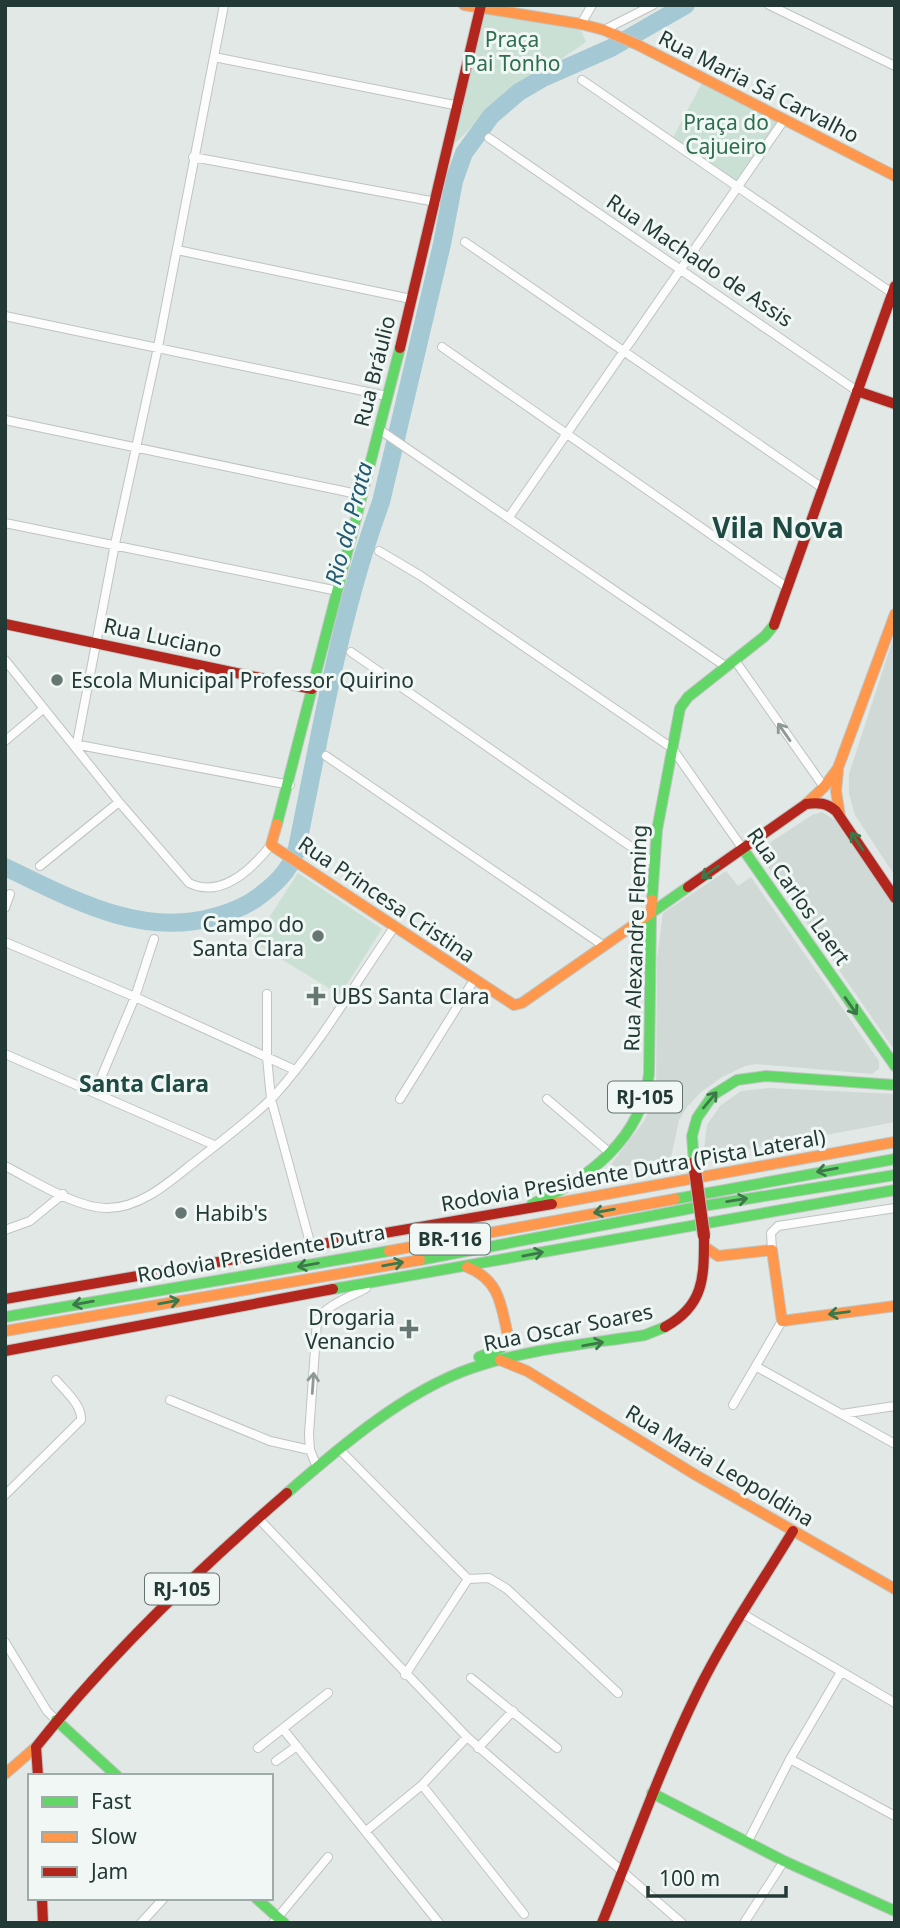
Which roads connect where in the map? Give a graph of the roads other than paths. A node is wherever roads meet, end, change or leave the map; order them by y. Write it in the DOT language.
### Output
graph roads {
  1 [pos="224,5"];
  2 [pos="464,5"];
  3 [pos="592,5"];
  4 [pos="653,5"];
  5 [pos="769,5"];
  6 [pos="481,7"];
  7 [pos="581,24"];
  8 [pos="610,33"];
  9 [pos="214,57"];
  10 [pos="895,66"];
  11 [pos="582,80"];
  12 [pos="458,106"];
  13 [pos="784,120"];
  14 [pos="489,138"];
  15 [pos="193,157"];
  16 [pos="895,176"];
  17 [pos="737,188"];
  18 [pos="436,202"];
  19 [pos="465,242"];
  20 [pos="177,250"];
  21 [pos="679,269"];
  22 [pos="893,296"];
  23 [pos="411,299"];
  24 [pos="5,316"];
  25 [pos="442,346"];
  26 [pos="158,347"];
  27 [pos="623,352"];
  28 [pos="857,391"];
  29 [pos="387,396"];
  30 [pos="895,404"];
  31 [pos="5,420"];
  32 [pos="385,433"];
  33 [pos="566,433"];
  34 [pos="137,446"];
  35 [pos="824,489"];
  36 [pos="362,495"];
  37 [pos="509,517"];
  38 [pos="5,523"];
  39 [pos="115,544"];
  40 [pos="379,551"];
  41 [pos="788,588"];
  42 [pos="338,590"];
  43 [pos="895,614"];
  44 [pos="5,624"];
  45 [pos="96,642"];
  46 [pos="351,652"];
  47 [pos="5,660"];
  48 [pos="729,663"];
  49 [pos="312,689"];
  50 [pos="43,709"];
  51 [pos="5,741"];
  52 [pos="74,744"];
  53 [pos="672,748"];
  54 [pos="326,756"];
  55 [pos="838,768"];
  56 [pos="290,785"];
  57 [pos="824,788"];
  58 [pos="119,802"];
  59 [pos="806,804"];
  60 [pos="840,816"];
  61 [pos="271,845"];
  62 [pos="743,849"];
  63 [pos="653,862"];
  64 [pos="40,866"];
  65 [pos="10,894"];
  66 [pos="895,898"];
  67 [pos="5,908"];
  68 [pos="651,913"];
  69 [pos="395,926"];
  70 [pos="154,939"];
  71 [pos="5,942"];
  72 [pos="604,946"];
  73 [pos="474,980"];
  74 [pos="267,994"];
  75 [pos="135,997"];
  76 [pos="5,1054"];
  77 [pos="267,1057"];
  78 [pos="895,1066"];
  79 [pos="295,1070"];
  80 [pos="895,1085"];
  81 [pos="95,1092"];
  82 [pos="271,1099"];
  83 [pos="400,1099"];
  84 [pos="547,1099"];
  85 [pos="894,1142"];
  86 [pos="214,1145"];
  87 [pos="610,1153"];
  88 [pos="895,1159"];
  89 [pos="5,1166"];
  90 [pos="895,1175"];
  91 [pos="895,1191"];
  92 [pos="62,1194"];
  93 [pos="895,1208"];
  94 [pos="511,1212"];
  95 [pos="5,1230"];
  96 [pos="705,1241"];
  97 [pos="311,1246"];
  98 [pos="772,1250"];
  99 [pos="466,1267"];
  100 [pos="375,1283"];
  101 [pos="5,1299"];
  102 [pos="895,1306"];
  103 [pos="5,1317"];
  104 [pos="782,1321"];
  105 [pos="5,1331"];
  106 [pos="508,1336"];
  107 [pos="5,1351"];
  108 [pos="526,1354"];
  109 [pos="500,1360"];
  110 [pos="757,1367"];
  111 [pos="527,1371"];
  112 [pos="56,1380"];
  113 [pos="422,1391"];
  114 [pos="170,1400"];
  115 [pos="733,1405"];
  116 [pos="895,1406"];
  117 [pos="842,1414"];
  118 [pos="895,1444"];
  119 [pos="310,1450"];
  120 [pos="340,1450"];
  121 [pos="317,1467"];
  122 [pos="5,1495"];
  123 [pos="258,1518"];
  124 [pos="793,1531"];
  125 [pos="468,1579"];
  126 [pos="895,1589"];
  127 [pos="743,1614"];
  128 [pos="5,1642"];
  129 [pos="841,1672"];
  130 [pos="405,1675"];
  131 [pos="471,1678"];
  132 [pos="328,1693"];
  133 [pos="618,1693"];
  134 [pos="895,1703"];
  135 [pos="513,1712"];
  136 [pos="56,1720"];
  137 [pos="283,1729"];
  138 [pos="467,1737"];
  139 [pos="297,1746"];
  140 [pos="36,1747"];
  141 [pos="258,1748"];
  142 [pos="478,1748"];
  143 [pos="557,1748"];
  144 [pos="790,1759"];
  145 [pos="276,1761"];
  146 [pos="5,1774"];
  147 [pos="38,1774"];
  148 [pos="115,1774"];
  149 [pos="422,1785"];
  150 [pos="652,1793"];
  151 [pos="895,1816"];
  152 [pos="366,1831"];
  153 [pos="747,1843"];
  154 [pos="328,1857"];
  155 [pos="784,1861"];
  156 [pos="623,1872"];
  157 [pos="42,1900"];
  158 [pos="162,1900"];
  159 [pos="258,1900"];
  160 [pos="895,1911"];
  161 [pos="524,1914"];
  162 [pos="279,1921"];
  163 [pos="43,1923"];
  164 [pos="141,1923"];
  165 [pos="439,1923"];
  166 [pos="602,1923"];
  167 [pos="682,1923"];
  168 [pos="744,1923"];
  1 -- 9 [label="street"];
  2 -- 6 [label="main road, Rua Maria Sá Carvalho"];
  3 -- 7 [label="street"];
  4 -- 8 [label="street"];
  5 -- 10 [label="street"];
  6 -- 7 [label="main road, Rua Maria Sá Carvalho"];
  6 -- 12 [label="main road, Rua Bráulio"];
  7 -- 8 [label="main road, Rua Maria Sá Carvalho"];
  8 -- 13 [label="main road, Rua Maria Sá Carvalho"];
  9 -- 12 [label="street"];
  9 -- 15 [label="street"];
  11 -- 17 [label="street"];
  12 -- 18 [label="main road, Rua Bráulio"];
  13 -- 16 [label="main road, Rua Maria Sá Carvalho"];
  13 -- 17 [label="street"];
  14 -- 21 [label="street, Rua Machado de Assis"];
  15 -- 18 [label="street"];
  15 -- 20 [label="street"];
  17 -- 21 [label="street"];
  17 -- 22 [label="street"];
  18 -- 23 [label="main road, Rua Bráulio"];
  19 -- 27 [label="street"];
  20 -- 23 [label="street"];
  20 -- 26 [label="street"];
  21 -- 27 [label="street"];
  21 -- 28 [label="street, Rua Machado de Assis"];
  22 -- 28 [label="main road, Rua Alexandre Fleming"];
  23 -- 29 [label="main road, Rua Bráulio"];
  24 -- 26 [label="street"];
  25 -- 33 [label="street"];
  26 -- 29 [label="street"];
  26 -- 34 [label="street"];
  27 -- 33 [label="street"];
  27 -- 35 [label="street"];
  28 -- 30 [label="main road, Rua Machado de Assis"];
  28 -- 35 [label="main road, Rua Alexandre Fleming"];
  29 -- 32 [label="main road, Rua Bráulio"];
  31 -- 34 [label="street"];
  32 -- 36 [label="main road, Rua Bráulio"];
  32 -- 37 [label="street"];
  33 -- 37 [label="street"];
  33 -- 41 [label="street"];
  34 -- 36 [label="street"];
  34 -- 39 [label="street"];
  35 -- 41 [label="main road, Rua Alexandre Fleming"];
  36 -- 42 [label="main road, Rua Bráulio"];
  37 -- 48 [label="street"];
  38 -- 39 [label="street"];
  39 -- 42 [label="street"];
  39 -- 45 [label="street"];
  40 -- 53 [label="street"];
  41 -- 48 [label="main road, Rua Alexandre Fleming"];
  42 -- 49 [label="main road, Rua Bráulio"];
  43 -- 55 [label="main road"];
  44 -- 45 [label="main road, Rua Luciano"];
  45 -- 49 [label="main road, Rua Luciano"];
  45 -- 52 [label="street"];
  46 -- 63 [label="street"];
  47 -- 50 [label="street"];
  48 -- 53 [label="main road, Rua Alexandre Fleming"];
  57 -- 48 [label="street, one-way"];
  49 -- 56 [label="main road, Rua Bráulio"];
  50 -- 51 [label="street"];
  50 -- 52 [label="street"];
  52 -- 56 [label="street"];
  52 -- 58 [label="street"];
  53 -- 62 [label="street, Rua Carlos Laert"];
  53 -- 63 [label="main road, Rua Alexandre Fleming"];
  54 -- 72 [label="street"];
  55 -- 57 [label="main road"];
  55 -- 60 [label="main road"];
  56 -- 61 [label="main road, Rua Bráulio"];
  57 -- 59 [label="main road"];
  58 -- 61 [label="street, Rua Bráulio"];
  58 -- 64 [label="street"];
  59 -- 60 [label="main road"];
  59 -- 62 [label="main road"];
  66 -- 60 [label="main road, one-way"];
  61 -- 69 [label="main road, Rua Princesa Cristina"];
  62 -- 68 [label="main road, one-way"];
  62 -- 78 [label="main road, Rua Carlos Laert, one-way"];
  63 -- 68 [label="main road, Rua Alexandre Fleming"];
  65 -- 67 [label="street"];
  68 -- 72 [label="main road"];
  68 -- 87 [label="main road, Rua Alexandre Fleming / RJ-105"];
  69 -- 73 [label="main road, Rua Princesa Cristina"];
  69 -- 79 [label="street"];
  70 -- 75 [label="street"];
  71 -- 75 [label="street"];
  72 -- 73 [label="main road, Rua Princesa Cristina"];
  73 -- 83 [label="street"];
  74 -- 77 [label="street"];
  75 -- 77 [label="street"];
  75 -- 81 [label="street"];
  76 -- 81 [label="street"];
  77 -- 79 [label="street"];
  77 -- 82 [label="street"];
  79 -- 82 [label="street"];
  96 -- 80 [label="main road, Rua Oscar Soares / RJ-105, one-way, bridge"];
  81 -- 86 [label="street"];
  82 -- 86 [label="street"];
  82 -- 97 [label="street"];
  84 -- 87 [label="street"];
  85 -- 94 [label="main road, Rodovia Presidente Dutra (Pista Lateral) / BR-116"];
  86 -- 92 [label="street"];
  87 -- 94 [label="main road, Rua Alexandre Fleming / RJ-105"];
  88 -- 103 [label="main road, Rodovia Presidente Dutra / BR-116, one-way"];
  89 -- 92 [label="street"];
  105 -- 90 [label="main road, Rodovia Presidente Dutra / BR-116, one-way"];
  99 -- 91 [label="main road, BR-116, one-way"];
  92 -- 95 [label="street"];
  93 -- 98 [label="street"];
  94 -- 97 [label="main road, Rodovia Presidente Dutra (Pista Lateral) / BR-116"];
  96 -- 98 [label="main road"];
  108 -- 96 [label="main road, Rua Oscar Soares / RJ-105, one-way"];
  97 -- 101 [label="main road, Rodovia Presidente Dutra (Pista Lateral) / BR-116"];
  98 -- 104 [label="main road"];
  99 -- 100 [label="main road, BR-116"];
  99 -- 106 [label="main road"];
  100 -- 107 [label="main road, BR-116"];
  119 -- 100 [label="street, one-way"];
  102 -- 104 [label="main road, one-way"];
  104 -- 110 [label="street"];
  106 -- 108 [label="main road"];
  106 -- 113 [label="main road, Rua Oscar Soares / RJ-105"];
  108 -- 109 [label="main road, Rua Oscar Soares / RJ-105"];
  108 -- 111 [label="main road"];
  109 -- 111 [label="main road, Rua Maria Leopoldina"];
  109 -- 113 [label="main road, Rua Oscar Soares / RJ-105"];
  110 -- 115 [label="street"];
  110 -- 117 [label="street"];
  111 -- 124 [label="main road, Rua Maria Leopoldina"];
  112 -- 122 [label="street"];
  113 -- 120 [label="main road, Rua Oscar Soares / RJ-105"];
  114 -- 119 [label="street"];
  116 -- 117 [label="street"];
  117 -- 118 [label="street"];
  119 -- 121 [label="street"];
  120 -- 121 [label="main road, Rua Oscar Soares / RJ-105"];
  120 -- 125 [label="street"];
  121 -- 123 [label="main road, RJ-105"];
  123 -- 130 [label="street"];
  123 -- 136 [label="main road, RJ-105"];
  124 -- 126 [label="main road, Rua Maria Leopoldina"];
  124 -- 127 [label="main road"];
  125 -- 130 [label="street"];
  125 -- 133 [label="street"];
  127 -- 129 [label="street"];
  127 -- 150 [label="main road"];
  128 -- 136 [label="street"];
  129 -- 134 [label="street"];
  129 -- 144 [label="street"];
  130 -- 138 [label="street"];
  131 -- 135 [label="street"];
  132 -- 137 [label="street"];
  135 -- 142 [label="street"];
  135 -- 143 [label="street"];
  136 -- 140 [label="main road, RJ-105"];
  136 -- 148 [label="main road"];
  137 -- 139 [label="street"];
  137 -- 141 [label="street"];
  138 -- 142 [label="street"];
  138 -- 149 [label="street"];
  139 -- 145 [label="street"];
  139 -- 152 [label="street"];
  140 -- 146 [label="main road"];
  140 -- 147 [label="main road"];
  142 -- 156 [label="street"];
  144 -- 151 [label="street"];
  144 -- 153 [label="street"];
  149 -- 152 [label="street"];
  149 -- 161 [label="street"];
  150 -- 153 [label="main road"];
  150 -- 156 [label="main road"];
  152 -- 165 [label="street"];
  153 -- 155 [label="main road"];
  154 -- 162 [label="street"];
  155 -- 160 [label="main road"];
  155 -- 168 [label="street"];
  156 -- 166 [label="main road"];
  156 -- 167 [label="street"];
  157 -- 163 [label="main road"];
  158 -- 164 [label="street"];
  159 -- 162 [label="main road"];
}
